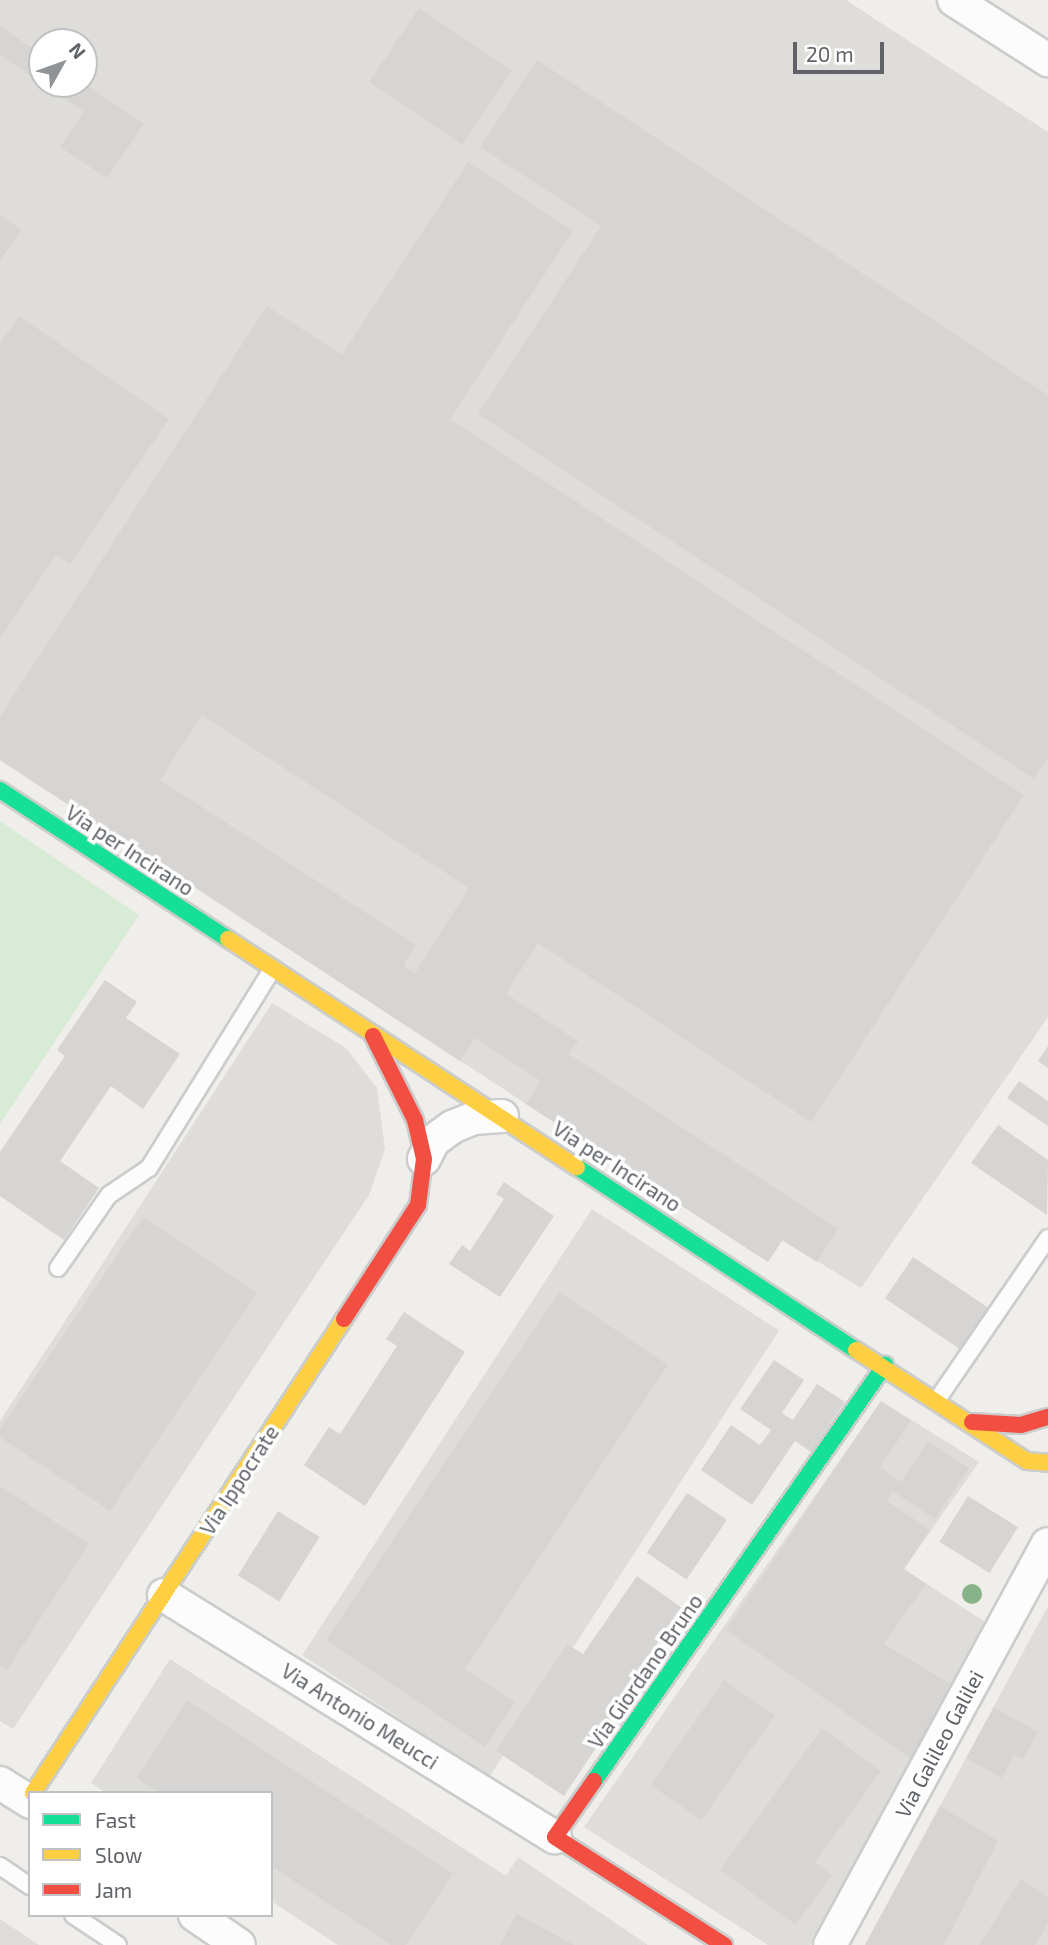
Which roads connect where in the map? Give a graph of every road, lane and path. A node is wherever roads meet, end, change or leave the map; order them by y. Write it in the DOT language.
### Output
graph roads {
  1 [pos="954,0"];
  2 [pos="1048,60"];
  3 [pos="0,790"];
  4 [pos="273,968"];
  5 [pos="371,1032"];
  6 [pos="502,1116"];
  7 [pos="424,1159"];
  8 [pos="1048,1238"];
  9 [pos="58,1268"];
  10 [pos="885,1365"];
  11 [pos="937,1400"];
  12 [pos="1048,1417"];
  13 [pos="972,1422"];
  14 [pos="1048,1463"];
  15 [pos="1048,1544"];
  16 [pos="164,1595"];
  17 [pos="0,1783"];
  18 [pos="35,1791"];
  19 [pos="28,1797"];
  20 [pos="555,1837"];
  21 [pos="0,1866"];
  22 [pos="28,1885"];
  23 [pos="77,1917"];
  24 [pos="198,1917"];
  25 [pos="118,1945"];
  26 [pos="239,1945"];
  27 [pos="724,1945"];
  28 [pos="831,1945"];
  1 -- 2 [label="street"];
  3 -- 4 [label="street, Via per Incirano"];
  4 -- 5 [label="street, Via per Incirano"];
  4 -- 9 [label="lane"];
  5 -- 6 [label="street, Via per Incirano"];
  5 -- 7 [label="street, Via Ippocrate"];
  6 -- 7 [label="street"];
  6 -- 10 [label="street, Via per Incirano"];
  7 -- 16 [label="street, Via Ippocrate"];
  8 -- 11 [label="lane"];
  10 -- 11 [label="street, Via per Incirano"];
  10 -- 20 [label="street, Via Giordano Bruno"];
  11 -- 13 [label="street, Via per Incirano"];
  12 -- 13 [label="street, Via per Incirano"];
  13 -- 14 [label="street, Via per Incirano"];
  15 -- 28 [label="street, Via Galileo Galilei"];
  16 -- 18 [label="street, Via Ippocrate"];
  16 -- 20 [label="street, Via Antonio Meucci"];
  17 -- 19 [label="street"];
  20 -- 27 [label="street"];
  21 -- 22 [label="lane"];
  23 -- 25 [label="lane"];
  24 -- 26 [label="street"];
}
